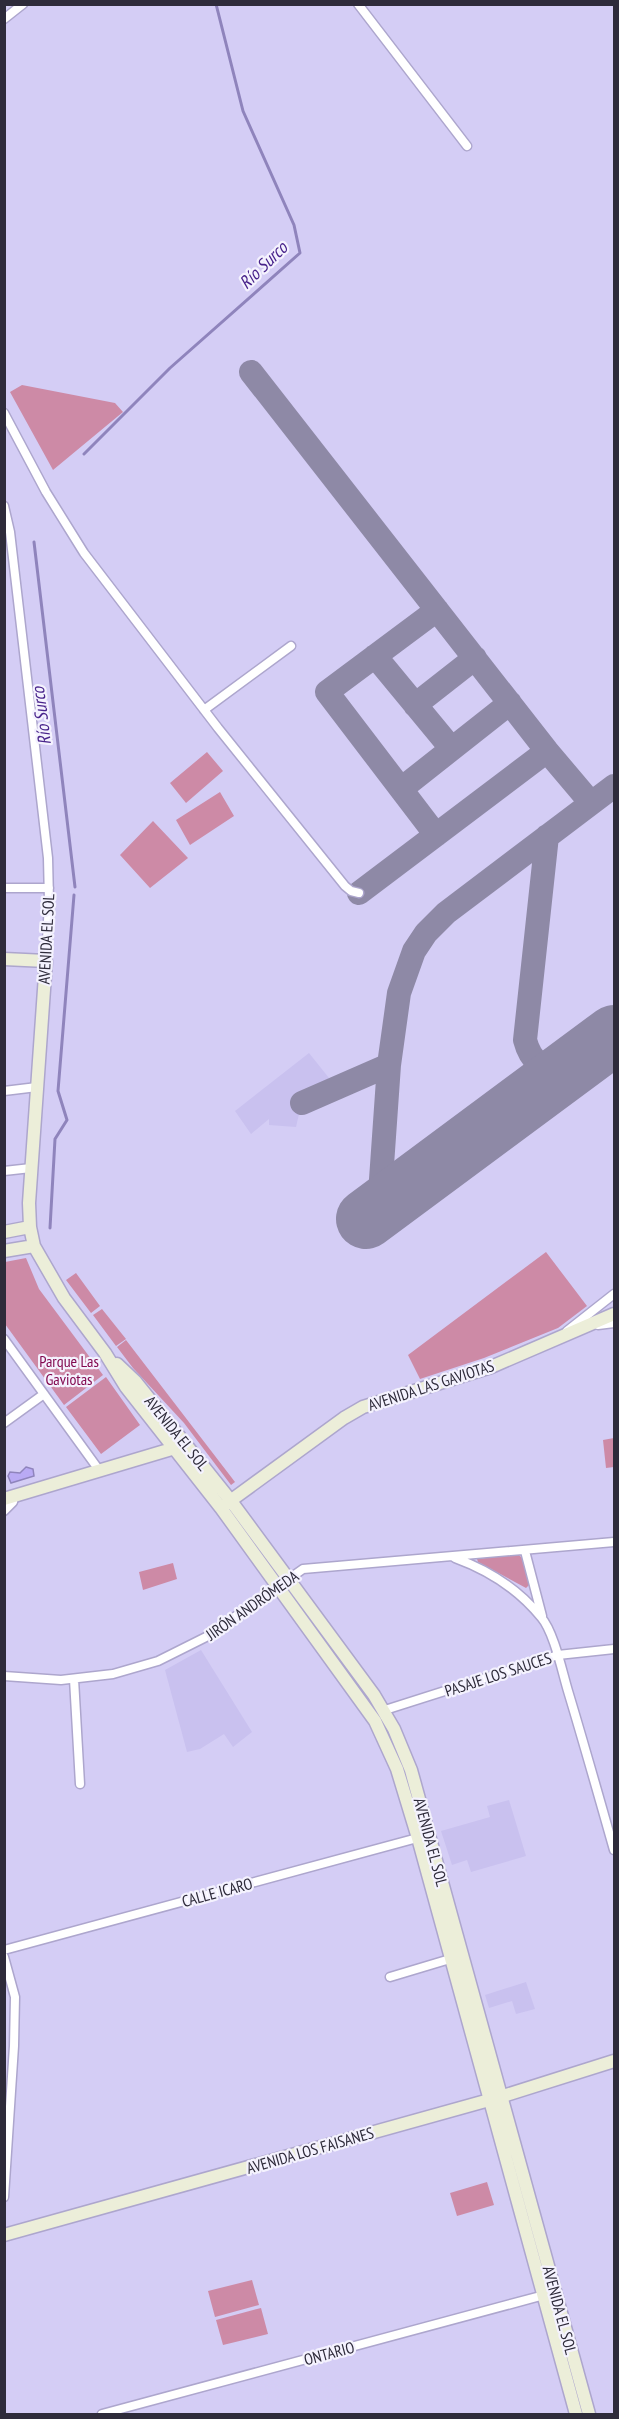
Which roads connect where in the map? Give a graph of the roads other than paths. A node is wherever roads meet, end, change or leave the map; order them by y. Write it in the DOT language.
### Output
graph roads {
  1 [pos="23,4"];
  2 [pos="358,4"];
  3 [pos="4,19"];
  4 [pos="467,146"];
  5 [pos="4,413"];
  6 [pos="5,507"];
  7 [pos="291,646"];
  8 [pos="204,710"];
  9 [pos="4,888"];
  10 [pos="49,888"];
  11 [pos="359,893"];
  12 [pos="4,959"];
  13 [pos="46,961"];
  14 [pos="37,1087"];
  15 [pos="4,1091"];
  16 [pos="31,1168"];
  17 [pos="4,1171"];
  18 [pos="30,1227"];
  19 [pos="4,1232"];
  20 [pos="34,1246"];
  21 [pos="4,1251"];
  22 [pos="615,1294"];
  23 [pos="615,1314"];
  24 [pos="615,1323"];
  25 [pos="557,1338"];
  26 [pos="4,1339"];
  27 [pos="44,1395"];
  28 [pos="4,1423"];
  29 [pos="180,1445"];
  30 [pos="99,1470"];
  31 [pos="9,1498"];
  32 [pos="226,1504"];
  33 [pos="4,1511"];
  34 [pos="615,1542"];
  35 [pos="525,1551"];
  36 [pos="452,1557"];
  37 [pos="288,1578"];
  38 [pos="278,1586"];
  39 [pos="543,1619"];
  40 [pos="615,1649"];
  41 [pos="558,1654"];
  42 [pos="4,1676"];
  43 [pos="74,1679"];
  44 [pos="385,1710"];
  45 [pos="80,1784"];
  46 [pos="424,1836"];
  47 [pos="615,1850"];
  48 [pos="4,1950"];
  49 [pos="4,1957"];
  50 [pos="450,1959"];
  51 [pos="390,1977"];
  52 [pos="615,2061"];
  53 [pos="494,2099"];
  54 [pos="4,2197"];
  55 [pos="4,2235"];
  56 [pos="550,2293"];
  57 [pos="108,2414"];
  58 [pos="576,2415"];
  59 [pos="589,2415"];
  1 -- 3 [label="street"];
  2 -- 4 [label="street"];
  5 -- 8 [label="street"];
  6 -- 10 [label="street, AVENIDA EL SOL"];
  7 -- 8 [label="street"];
  8 -- 11 [label="street"];
  9 -- 10 [label="street"];
  10 -- 13 [label="street, AVENIDA EL SOL"];
  12 -- 13 [label="main road"];
  13 -- 14 [label="main road, AVENIDA EL SOL"];
  14 -- 15 [label="street"];
  14 -- 16 [label="main road, AVENIDA EL SOL"];
  16 -- 17 [label="street"];
  16 -- 18 [label="main road, AVENIDA EL SOL"];
  18 -- 19 [label="main road"];
  18 -- 20 [label="main road, AVENIDA EL SOL"];
  20 -- 21 [label="main road"];
  20 -- 29 [label="main road, AVENIDA EL SOL"];
  22 -- 25 [label="street"];
  23 -- 25 [label="main road, AVENIDA LAS GAVIOTAS"];
  24 -- 25 [label="street"];
  25 -- 32 [label="main road, AVENIDA LAS GAVIOTAS"];
  26 -- 27 [label="street"];
  27 -- 28 [label="street"];
  27 -- 30 [label="street"];
  29 -- 30 [label="main road"];
  29 -- 32 [label="main road, AVENIDA EL SOL"];
  30 -- 31 [label="main road"];
  31 -- 33 [label="street"];
  32 -- 37 [label="main road, AVENIDA EL SOL"];
  32 -- 38 [label="main road, AVENIDA EL SOL"];
  34 -- 35 [label="street, JIRÓN ANDRÓMEDA"];
  35 -- 36 [label="street, JIRÓN ANDRÓMEDA"];
  35 -- 39 [label="street"];
  36 -- 37 [label="street, JIRÓN ANDRÓMEDA"];
  36 -- 39 [label="street"];
  37 -- 38 [label="street, JIRÓN ANDRÓMEDA"];
  37 -- 44 [label="main road, AVENIDA EL SOL"];
  38 -- 43 [label="street, JIRÓN ANDRÓMEDA"];
  38 -- 46 [label="main road, AVENIDA EL SOL"];
  39 -- 41 [label="street"];
  40 -- 41 [label="street, PASAJE LOS SAUCES"];
  41 -- 44 [label="street, PASAJE LOS SAUCES"];
  41 -- 47 [label="street"];
  42 -- 43 [label="street, JIRÓN ANDRÓMEDA"];
  43 -- 45 [label="street"];
  44 -- 46 [label="main road, AVENIDA EL SOL"];
  46 -- 48 [label="street, CALLE ICARO"];
  46 -- 50 [label="main road, AVENIDA EL SOL"];
  46 -- 53 [label="main road, AVENIDA EL SOL"];
  49 -- 54 [label="street"];
  50 -- 51 [label="street"];
  50 -- 53 [label="main road, AVENIDA EL SOL"];
  52 -- 53 [label="main road, AVENIDA LOS FAISANES"];
  53 -- 55 [label="main road, AVENIDA LOS FAISANES"];
  53 -- 56 [label="main road, AVENIDA EL SOL"];
  56 -- 57 [label="street, ONTARIO"];
  56 -- 58 [label="main road, AVENIDA EL SOL"];
  56 -- 59 [label="main road, AVENIDA EL SOL"];
}
